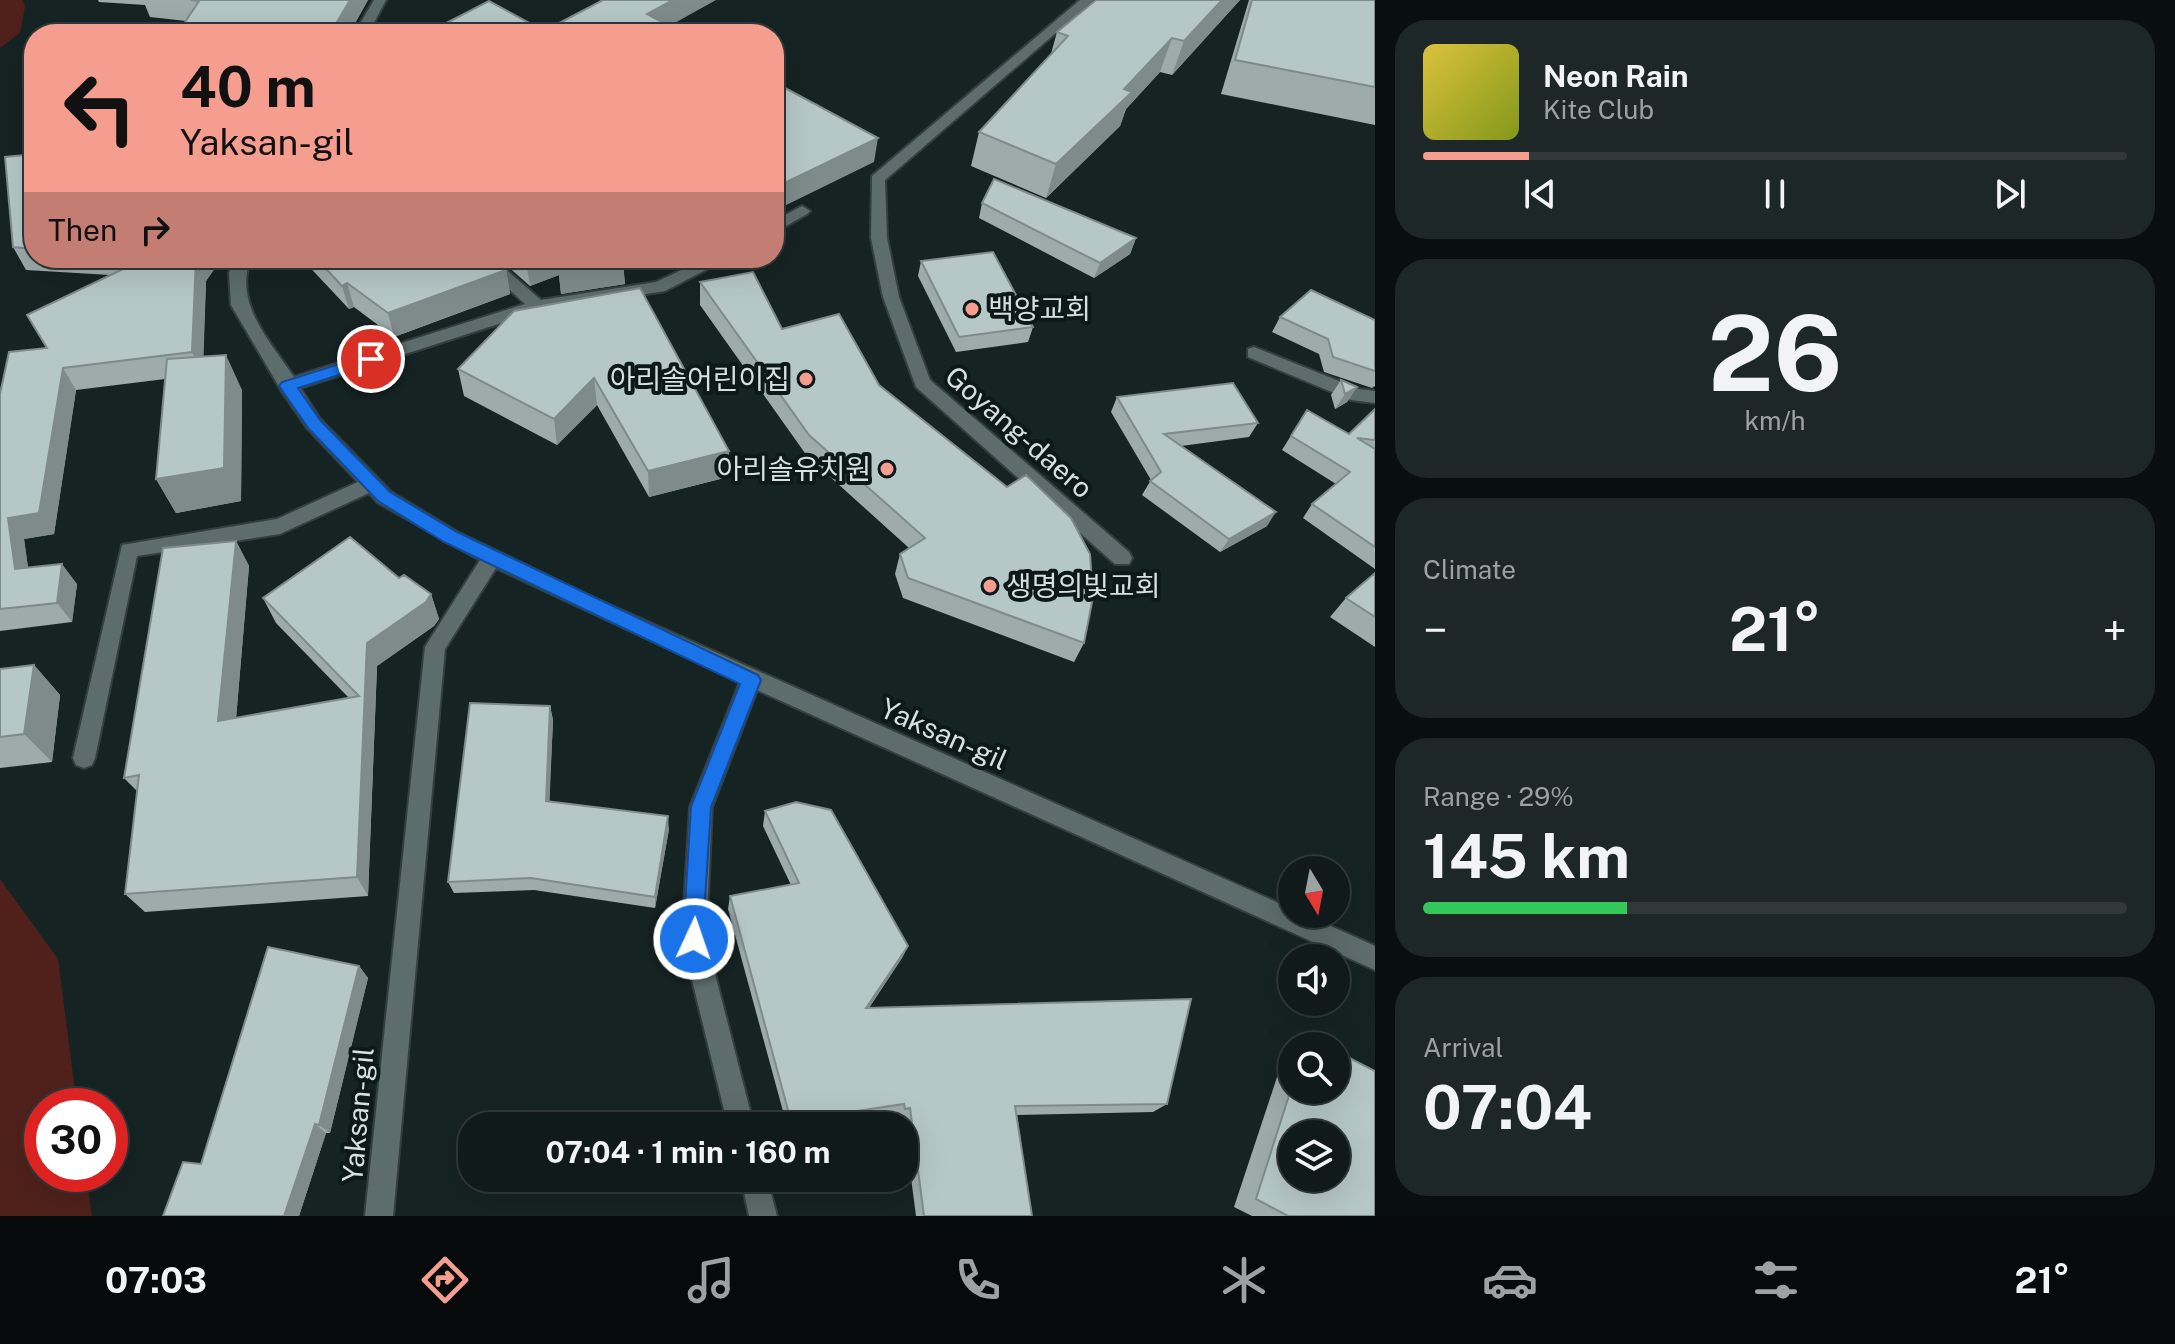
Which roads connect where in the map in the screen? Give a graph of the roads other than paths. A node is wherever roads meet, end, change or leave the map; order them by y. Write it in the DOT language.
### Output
graph roads {
  1 [pos="380,0"];
  2 [pos="1088,0"];
  3 [pos="367,24"];
  4 [pos="802,211"];
  5 [pos="784,222"];
  6 [pos="239,268"];
  7 [pos="494,268"];
  8 [pos="700,268"];
  9 [pos="538,306"];
  10 [pos="1254,353"];
  11 [pos="287,386"];
  12 [pos="1375,397"];
  13 [pos="372,484"];
  14 [pos="492,558"];
  15 [pos="1122,558"];
  16 [pos="751,680"];
  17 [pos="84,758"];
  18 [pos="1375,958"];
  19 [pos="737,1112"];
  20 [pos="757,1192"];
  21 [pos="379,1216"];
  22 [pos="763,1216"];
  1 -- 3 [label="street"];
  2 -- 15 [label="street, Goyang-daero"];
  4 -- 5 [label="street"];
  6 -- 11 [label="street, Yaksan-gil"];
  7 -- 9 [label="street"];
  8 -- 9 [label="street"];
  9 -- 11 [label="street"];
  10 -- 12 [label="street"];
  11 -- 13 [label="street, Yaksan-gil"];
  13 -- 14 [label="street, Yaksan-gil"];
  13 -- 17 [label="street"];
  14 -- 16 [label="street, Yaksan-gil"];
  14 -- 21 [label="street, Yaksan-gil"];
  16 -- 18 [label="street, Yaksan-gil"];
  16 -- 19 [label="street"];
  20 -- 22 [label="street"];
}
